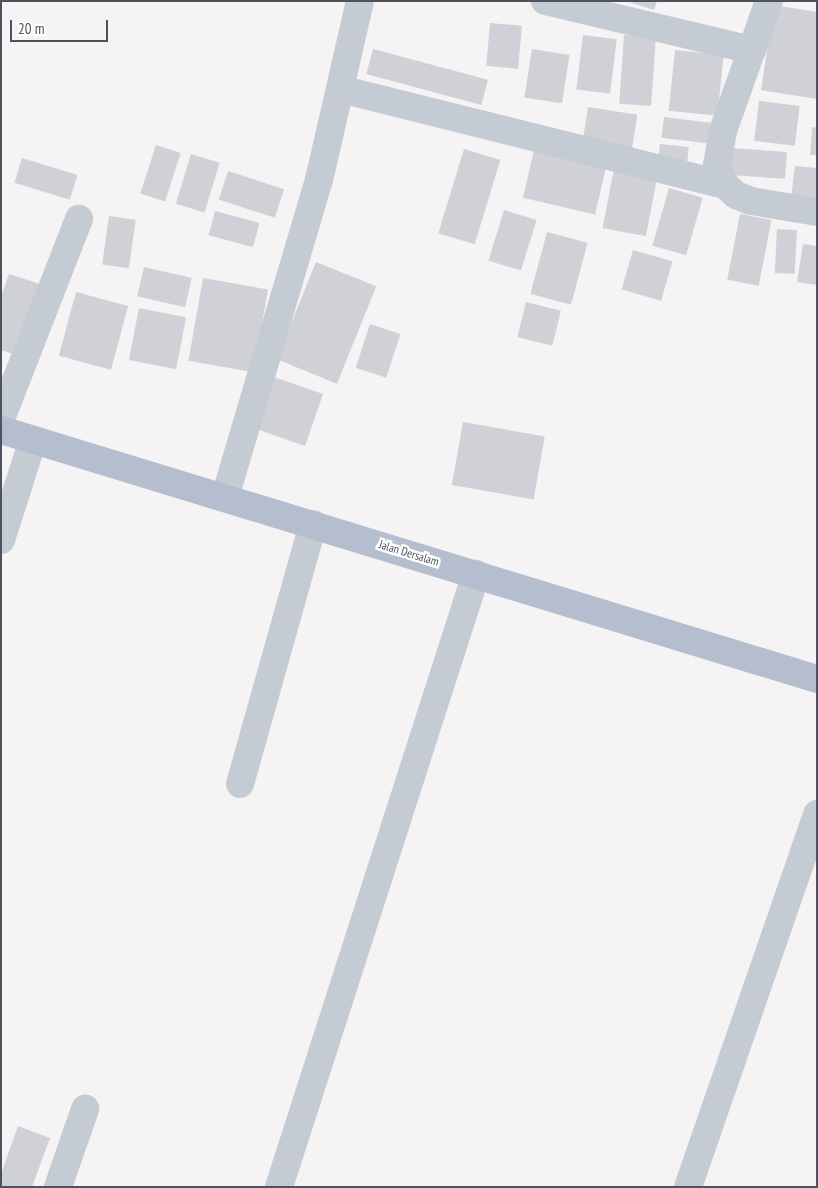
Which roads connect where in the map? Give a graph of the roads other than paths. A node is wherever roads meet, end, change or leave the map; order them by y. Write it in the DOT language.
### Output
graph roads {
  1 [pos="360,1"];
  2 [pos="545,1"];
  3 [pos="769,1"];
  4 [pos="752,50"];
  5 [pos="340,89"];
  6 [pos="725,185"];
  7 [pos="817,212"];
  8 [pos="79,219"];
  9 [pos="1,419"];
  10 [pos="1,430"];
  11 [pos="33,440"];
  12 [pos="226,497"];
  13 [pos="313,524"];
  14 [pos="1,540"];
  15 [pos="476,574"];
  16 [pos="817,679"];
  17 [pos="240,784"];
  18 [pos="817,814"];
  19 [pos="85,1109"];
  20 [pos="695,1185"];
  21 [pos="58,1187"];
  22 [pos="279,1187"];
  1 -- 5 [label="street"];
  2 -- 4 [label="street"];
  3 -- 4 [label="street"];
  4 -- 6 [label="street"];
  5 -- 6 [label="street"];
  5 -- 12 [label="street"];
  6 -- 7 [label="street"];
  8 -- 9 [label="street"];
  10 -- 11 [label="main road, Jalan Dersalam"];
  11 -- 12 [label="main road, Jalan Dersalam"];
  11 -- 14 [label="street"];
  12 -- 13 [label="main road, Jalan Dersalam"];
  13 -- 15 [label="main road, Jalan Dersalam"];
  13 -- 17 [label="street"];
  15 -- 16 [label="main road, Jalan Dersalam"];
  15 -- 22 [label="street"];
  18 -- 20 [label="street"];
  19 -- 21 [label="street"];
}
